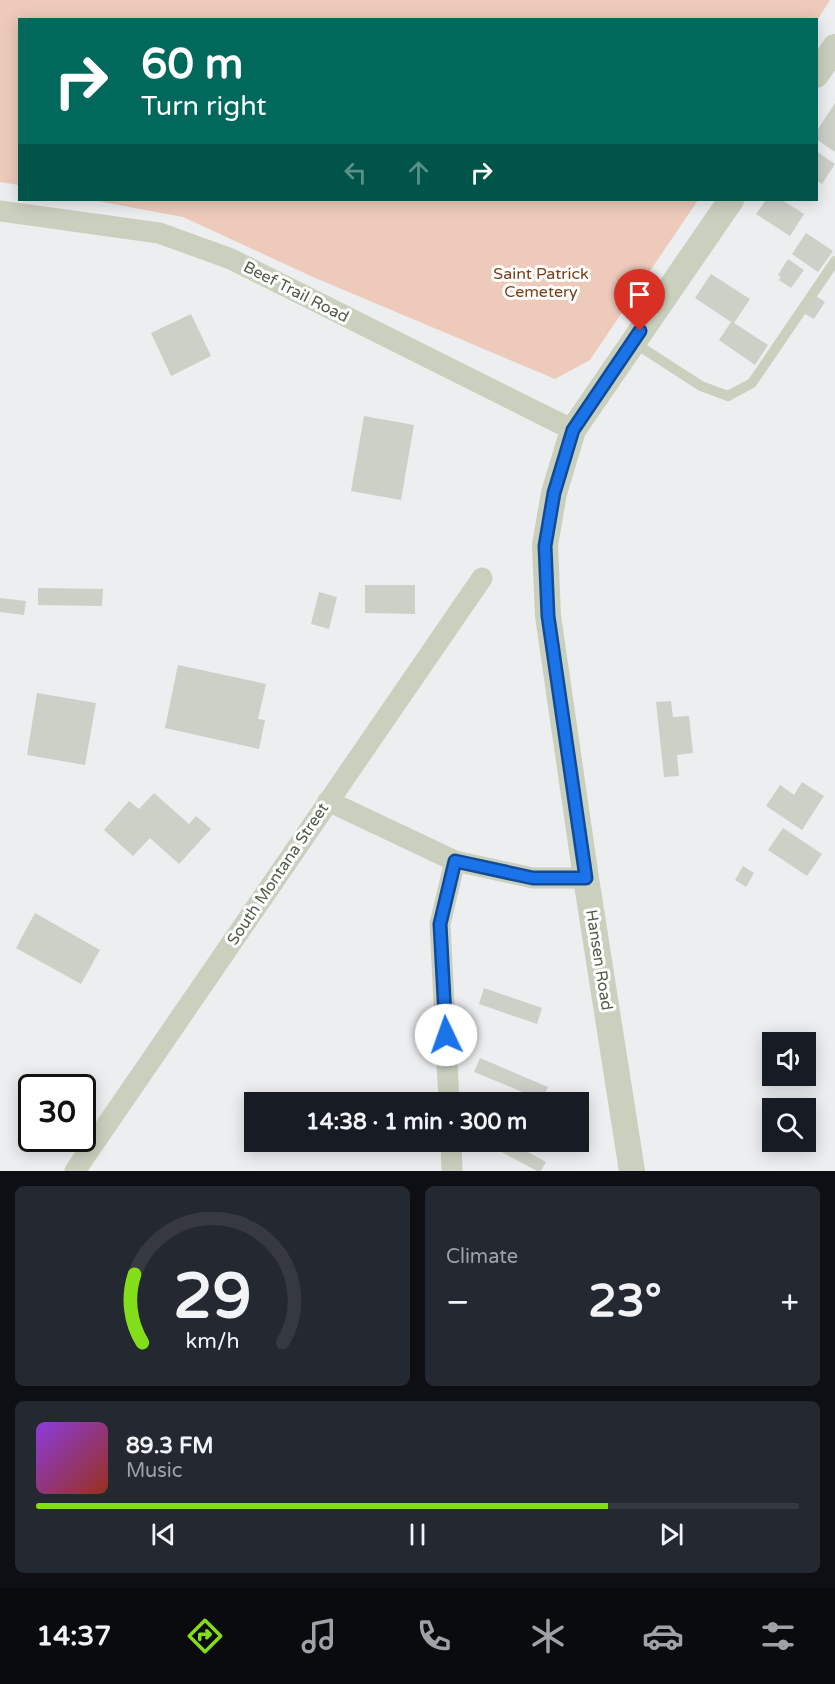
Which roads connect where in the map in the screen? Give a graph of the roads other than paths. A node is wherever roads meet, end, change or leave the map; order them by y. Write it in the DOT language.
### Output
graph roads {
  1 [pos="835,47"];
  2 [pos="818,72"];
  3 [pos="729,201"];
  4 [pos="0,210"];
  5 [pos="835,261"];
  6 [pos="633,341"];
  7 [pos="573,430"];
  8 [pos="482,578"];
  9 [pos="328,801"];
  10 [pos="455,861"];
  11 [pos="586,878"];
  12 [pos="448,1092"];
  13 [pos="452,1152"];
  14 [pos="75,1171"];
  15 [pos="453,1171"];
  16 [pos="632,1171"];
  1 -- 2 [label="street"];
  3 -- 6 [label="street"];
  4 -- 7 [label="street, Beef Trail Road"];
  5 -- 6 [label="lane"];
  6 -- 7 [label="street"];
  7 -- 11 [label="street, Hansen Road"];
  8 -- 9 [label="street, South Montana Street"];
  9 -- 10 [label="street"];
  9 -- 14 [label="street, South Montana Street"];
  10 -- 11 [label="street"];
  10 -- 12 [label="street"];
  11 -- 16 [label="street, Hansen Road"];
  13 -- 15 [label="street"];
}
